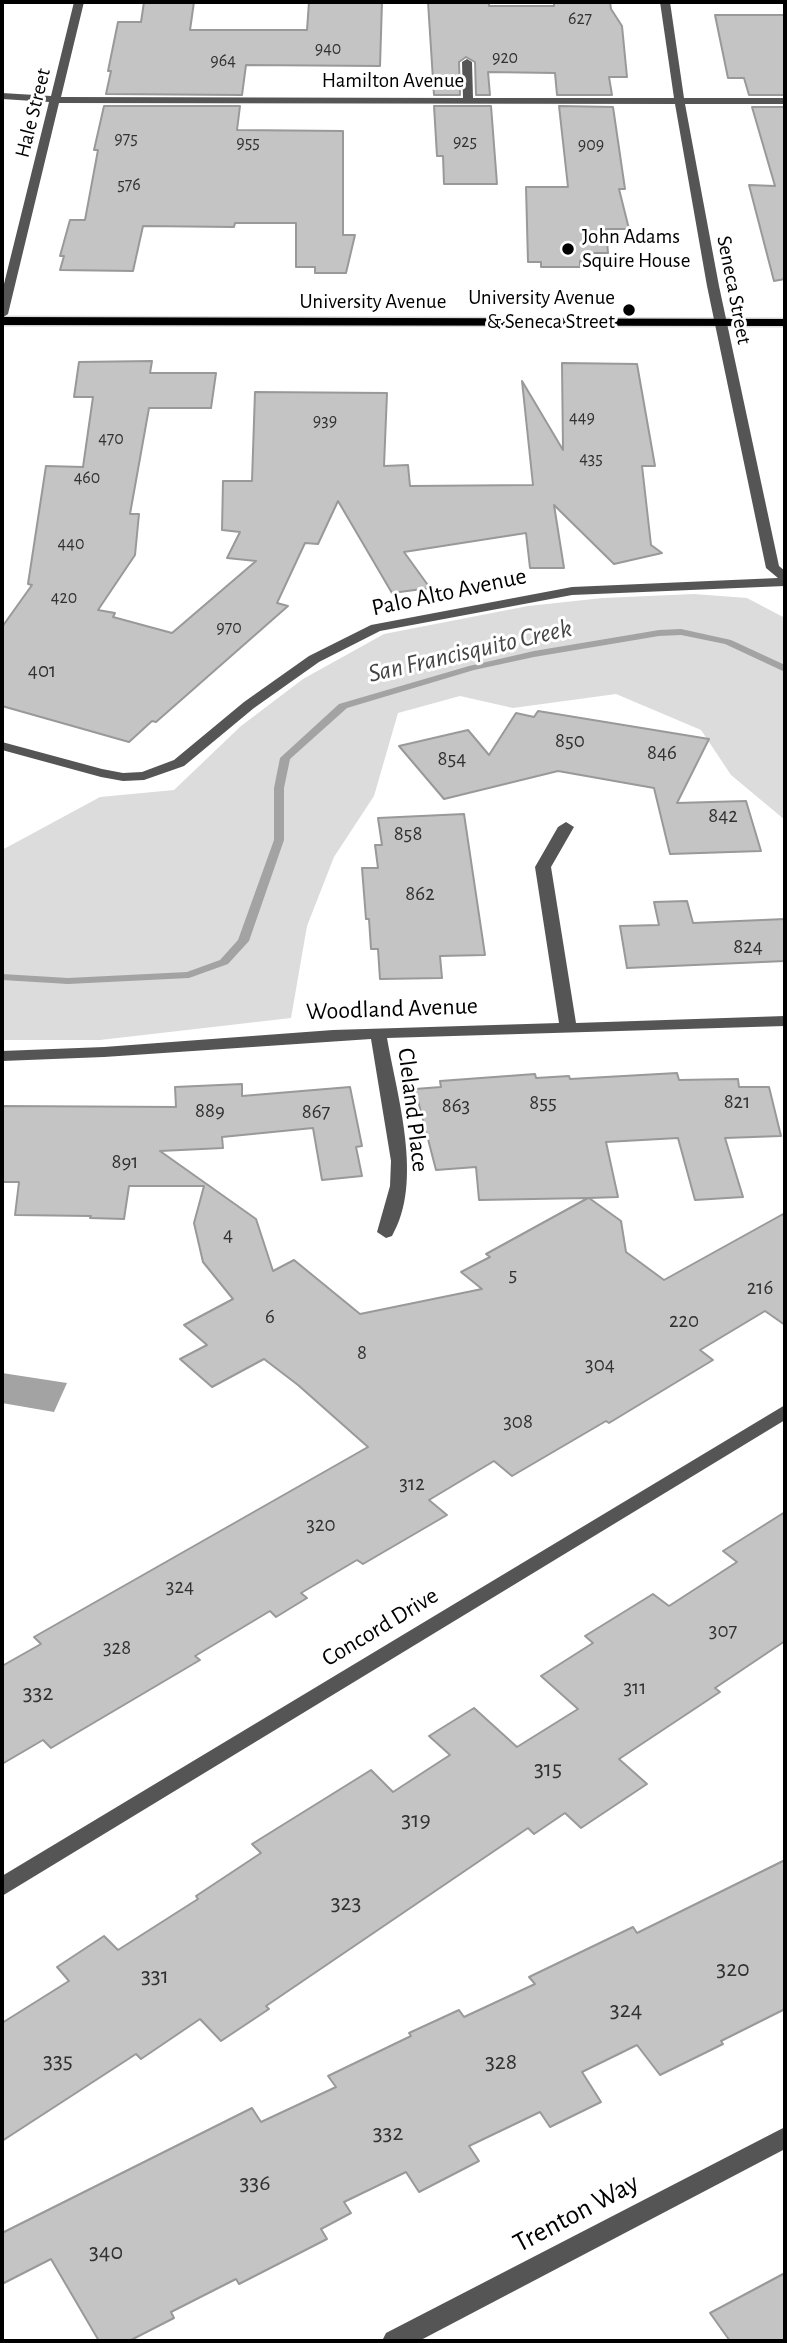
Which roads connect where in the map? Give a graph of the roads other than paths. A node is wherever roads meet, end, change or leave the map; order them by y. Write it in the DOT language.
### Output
graph roads {
  1 [pos="79,2"];
  2 [pos="664,2"];
  3 [pos="467,62"];
  4 [pos="2,96"];
  5 [pos="57,100"];
  6 [pos="468,101"];
  7 [pos="677,101"];
  8 [pos="785,101"];
  9 [pos="2,314"];
  10 [pos="2,321"];
  11 [pos="720,322"];
  12 [pos="785,323"];
  13 [pos="785,580"];
  14 [pos="2,746"];
  15 [pos="566,827"];
  16 [pos="785,1021"];
  17 [pos="568,1026"];
  18 [pos="378,1034"];
  19 [pos="2,1056"];
  20 [pos="386,1232"];
  21 [pos="782,1416"];
  22 [pos="2,1887"];
  23 [pos="785,2137"];
  24 [pos="395,2341"];
  1 -- 5 [label="street, Hale Street"];
  2 -- 7 [label="street, Seneca Street"];
  3 -- 6 [label="street"];
  4 -- 5 [label="street, Hamilton Avenue"];
  5 -- 6 [label="street, Hamilton Avenue"];
  5 -- 9 [label="street, Hale Street"];
  6 -- 7 [label="street, Hamilton Avenue"];
  7 -- 8 [label="street, Hamilton Avenue"];
  7 -- 11 [label="street, Seneca Street"];
  10 -- 11 [label="main road, University Avenue"];
  11 -- 12 [label="main road, University Avenue"];
  11 -- 13 [label="street, Seneca Street"];
  13 -- 14 [label="street, Palo Alto Avenue"];
  15 -- 17 [label="street"];
  16 -- 17 [label="street, Woodland Avenue"];
  17 -- 18 [label="street, Woodland Avenue"];
  18 -- 19 [label="street, Woodland Avenue"];
  18 -- 20 [label="street, Cleland Place"];
  21 -- 22 [label="street, Concord Drive"];
  23 -- 24 [label="street, Trenton Way"];
}
